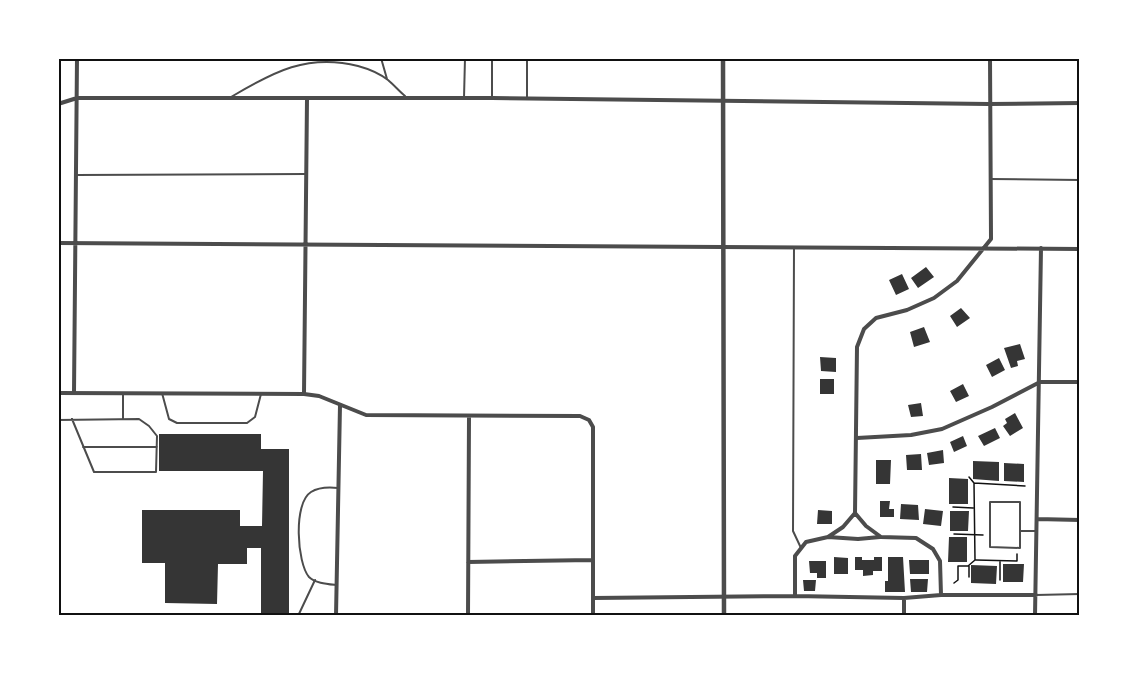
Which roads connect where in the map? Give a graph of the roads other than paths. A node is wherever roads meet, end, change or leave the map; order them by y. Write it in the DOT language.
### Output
graph roads {
  1 [pos="77,58"];
  2 [pos="381,58"];
  3 [pos="465,58"];
  4 [pos="492,58"];
  5 [pos="527,58"];
  6 [pos="723,58"];
  7 [pos="990,58"];
  8 [pos="387,79"];
  9 [pos="77,98"];
  10 [pos="230,98"];
  11 [pos="407,98"];
  12 [pos="464,98"];
  13 [pos="492,98"];
  14 [pos="307,99"];
  15 [pos="527,99"];
  16 [pos="723,100"];
  17 [pos="1080,103"];
  18 [pos="58,104"];
  19 [pos="989,104"];
  20 [pos="306,174"];
  21 [pos="76,175"];
  22 [pos="990,179"];
  23 [pos="1080,180"];
  24 [pos="58,243"];
  25 [pos="75,243"];
  26 [pos="305,244"];
  27 [pos="723,247"];
  28 [pos="795,247"];
  29 [pos="985,248"];
  30 [pos="1041,248"];
  31 [pos="1080,249"];
  32 [pos="1040,382"];
  33 [pos="1080,382"];
  34 [pos="58,393"];
  35 [pos="74,393"];
  36 [pos="123,393"];
  37 [pos="162,393"];
  38 [pos="261,394"];
  39 [pos="303,394"];
  40 [pos="340,405"];
  41 [pos="469,417"];
  42 [pos="123,419"];
  43 [pos="58,420"];
  44 [pos="72,420"];
  45 [pos="857,438"];
  46 [pos="83,447"];
  47 [pos="157,447"];
  48 [pos="338,488"];
  49 [pos="855,513"];
  50 [pos="1037,519"];
  51 [pos="1080,520"];
  52 [pos="1020,531"];
  53 [pos="1037,531"];
  54 [pos="828,537"];
  55 [pos="880,537"];
  56 [pos="801,548"];
  57 [pos="592,560"];
  58 [pos="468,561"];
  59 [pos="315,580"];
  60 [pos="336,585"];
  61 [pos="1080,594"];
  62 [pos="941,595"];
  63 [pos="1036,595"];
  64 [pos="795,596"];
  65 [pos="724,597"];
  66 [pos="593,598"];
  67 [pos="904,598"];
  68 [pos="298,615"];
  69 [pos="336,615"];
  70 [pos="468,615"];
  71 [pos="593,615"];
  72 [pos="724,615"];
  73 [pos="904,615"];
  74 [pos="1035,615"];
  1 -- 9 [label="street"];
  2 -- 8 [label="lane"];
  3 -- 12 [label="lane"];
  4 -- 13 [label="lane"];
  5 -- 15 [label="lane"];
  6 -- 16 [label="street"];
  7 -- 19 [label="street"];
  8 -- 10 [label="lane"];
  8 -- 11 [label="lane"];
  9 -- 10 [label="street"];
  9 -- 18 [label="street"];
  9 -- 21 [label="street"];
  10 -- 14 [label="street"];
  11 -- 12 [label="street"];
  11 -- 14 [label="street"];
  12 -- 13 [label="street"];
  13 -- 15 [label="street"];
  14 -- 20 [label="street"];
  15 -- 16 [label="street"];
  16 -- 19 [label="street"];
  16 -- 27 [label="street"];
  17 -- 19 [label="street"];
  19 -- 22 [label="street"];
  20 -- 21 [label="lane"];
  20 -- 26 [label="street"];
  21 -- 25 [label="street"];
  22 -- 23 [label="lane"];
  22 -- 29 [label="street"];
  24 -- 25 [label="street"];
  25 -- 26 [label="street"];
  25 -- 35 [label="street"];
  26 -- 27 [label="street"];
  26 -- 39 [label="street"];
  27 -- 28 [label="street"];
  27 -- 65 [label="street"];
  28 -- 29 [label="street"];
  28 -- 56 [label="lane"];
  29 -- 30 [label="street"];
  29 -- 45 [label="street"];
  30 -- 31 [label="street"];
  30 -- 32 [label="street"];
  32 -- 33 [label="street"];
  32 -- 45 [label="street"];
  32 -- 50 [label="street"];
  34 -- 35 [label="street"];
  35 -- 36 [label="street"];
  36 -- 37 [label="street"];
  36 -- 42 [label="lane"];
  37 -- 38 [label="street"];
  37 -- 38 [label="lane"];
  38 -- 39 [label="street"];
  39 -- 40 [label="street"];
  40 -- 41 [label="street"];
  40 -- 48 [label="street"];
  41 -- 57 [label="street"];
  41 -- 58 [label="street"];
  42 -- 44 [label="lane"];
  42 -- 47 [label="lane"];
  43 -- 44 [label="lane"];
  44 -- 46 [label="lane"];
  45 -- 49 [label="street"];
  46 -- 47 [label="lane"];
  46 -- 47 [label="lane"];
  48 -- 59 [label="lane"];
  48 -- 60 [label="street"];
  49 -- 54 [label="street"];
  49 -- 55 [label="street"];
  50 -- 51 [label="street"];
  50 -- 53 [label="street"];
  52 -- 52 [label="lane"];
  52 -- 53 [label="lane"];
  53 -- 63 [label="street"];
  54 -- 55 [label="street"];
  54 -- 56 [label="street"];
  55 -- 62 [label="street"];
  56 -- 64 [label="street"];
  57 -- 58 [label="street"];
  57 -- 66 [label="street"];
  58 -- 70 [label="street"];
  59 -- 60 [label="lane"];
  59 -- 68 [label="lane"];
  60 -- 69 [label="street"];
  61 -- 63 [label="lane"];
  62 -- 63 [label="street"];
  62 -- 67 [label="street"];
  63 -- 74 [label="street"];
  64 -- 65 [label="street"];
  64 -- 67 [label="street"];
  65 -- 66 [label="street"];
  65 -- 72 [label="street"];
  66 -- 71 [label="street"];
  67 -- 73 [label="street"];
}
